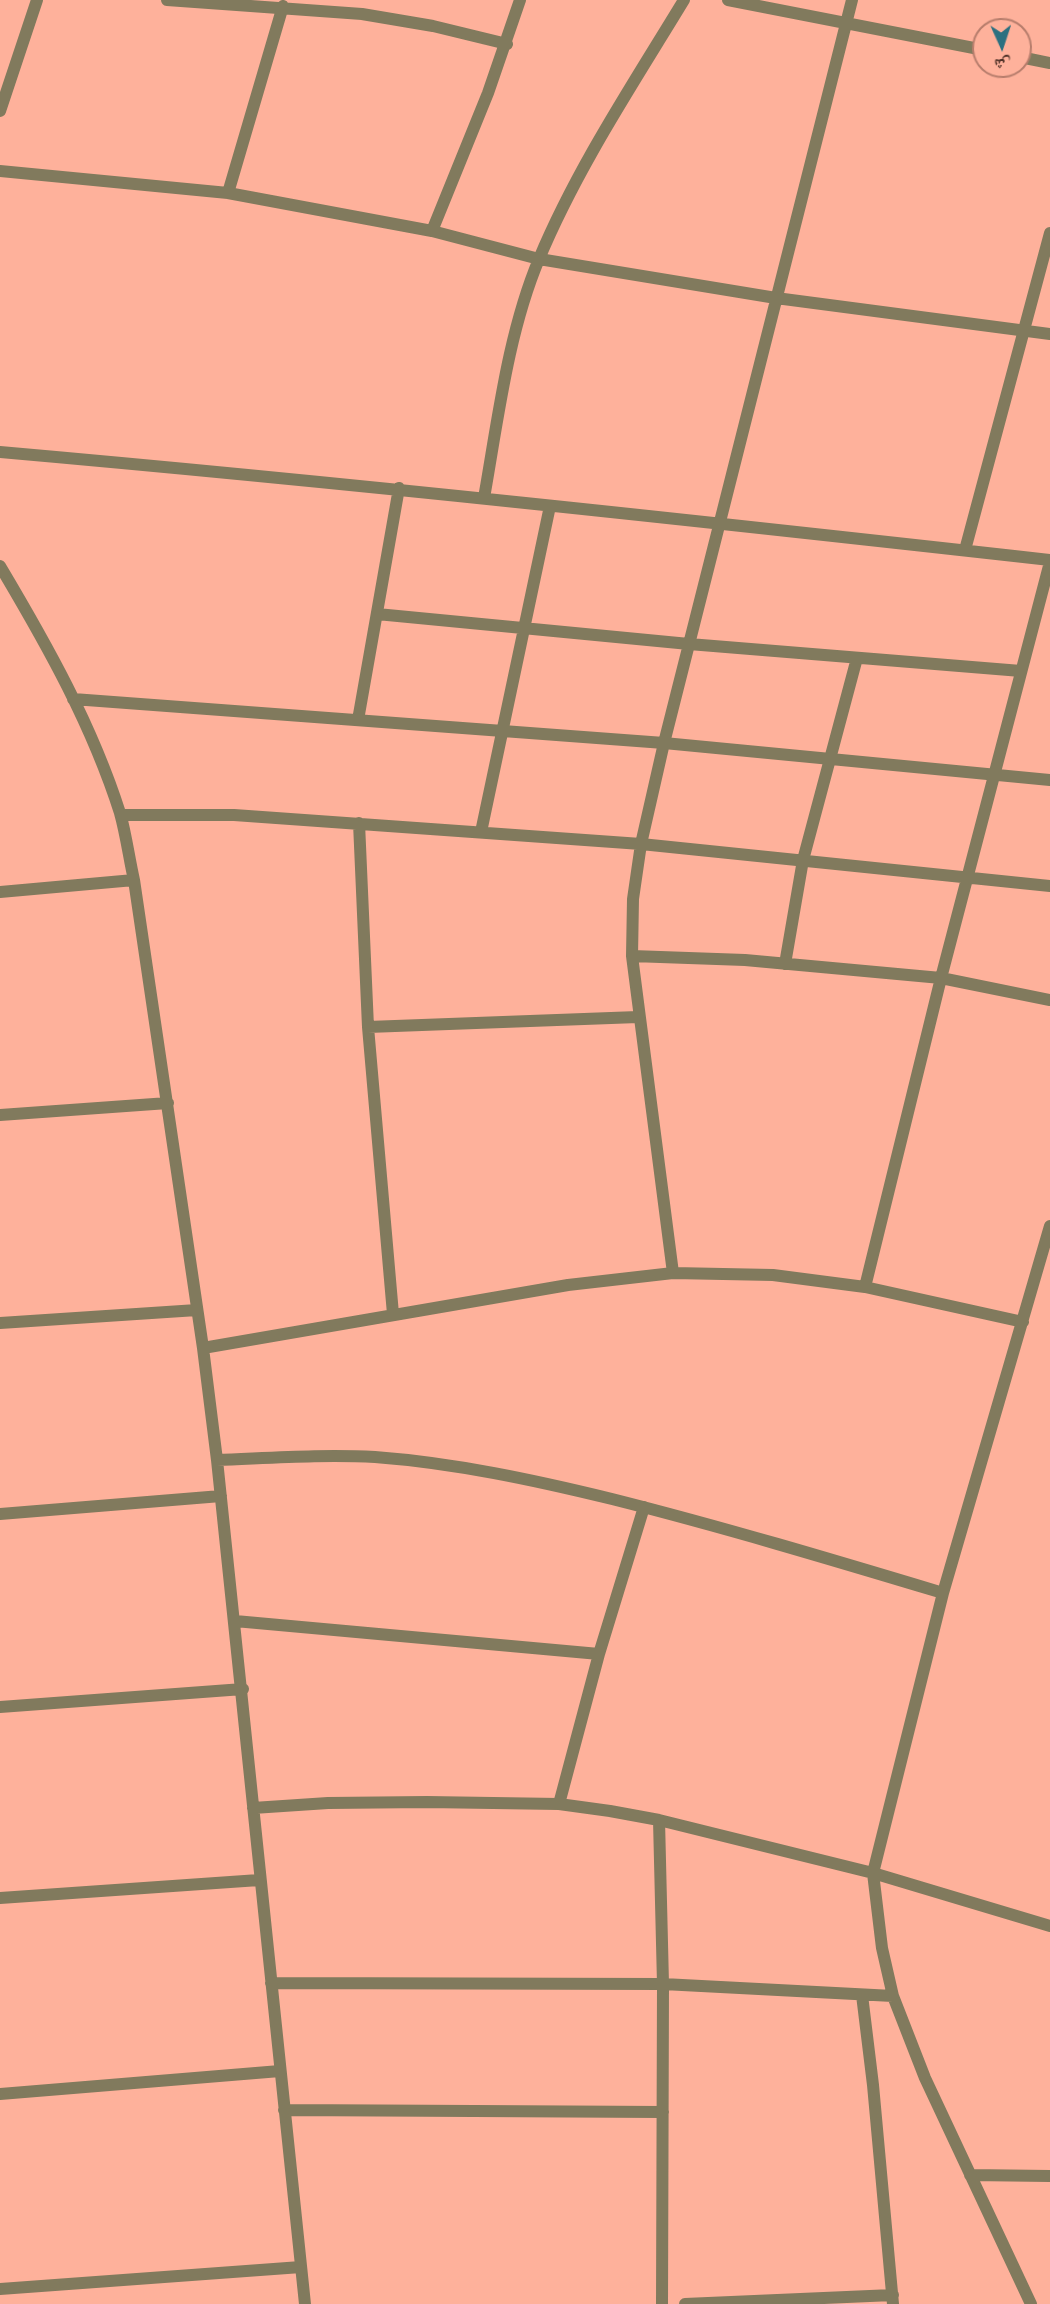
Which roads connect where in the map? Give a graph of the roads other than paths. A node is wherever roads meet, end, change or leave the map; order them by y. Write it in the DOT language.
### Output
graph roads {
  1 [pos="38,0"];
  2 [pos="167,0"];
  3 [pos="520,0"];
  4 [pos="684,0"];
  5 [pos="728,0"];
  6 [pos="852,0"];
  7 [pos="282,6"];
  8 [pos="846,23"];
  9 [pos="507,44"];
  10 [pos="972,48"];
  11 [pos="1032,59"];
  12 [pos="1050,63"];
  13 [pos="0,111"];
  14 [pos="0,171"];
  15 [pos="228,194"];
  16 [pos="432,231"];
  17 [pos="1050,233"];
  18 [pos="539,259"];
  19 [pos="776,298"];
  20 [pos="1024,331"];
  21 [pos="1050,334"];
  22 [pos="0,452"];
  23 [pos="399,489"];
  24 [pos="484,498"];
  25 [pos="550,506"];
  26 [pos="718,526"];
  27 [pos="965,550"];
  28 [pos="1050,561"];
  29 [pos="0,566"];
  30 [pos="377,614"];
  31 [pos="524,628"];
  32 [pos="689,644"];
  33 [pos="857,658"];
  34 [pos="1021,671"];
  35 [pos="73,699"];
  36 [pos="358,720"];
  37 [pos="502,731"];
  38 [pos="664,743"];
  39 [pos="830,759"];
  40 [pos="993,774"];
  41 [pos="1050,780"];
  42 [pos="120,815"];
  43 [pos="359,823"];
  44 [pos="481,832"];
  45 [pos="641,844"];
  46 [pos="803,860"];
  47 [pos="967,877"];
  48 [pos="134,880"];
  49 [pos="1050,885"];
  50 [pos="0,892"];
  51 [pos="632,956"];
  52 [pos="785,964"];
  53 [pos="941,978"];
  54 [pos="1050,1000"];
  55 [pos="638,1017"];
  56 [pos="368,1027"];
  57 [pos="168,1103"];
  58 [pos="0,1115"];
  59 [pos="1050,1226"];
  60 [pos="674,1274"];
  61 [pos="865,1287"];
  62 [pos="197,1310"];
  63 [pos="393,1314"];
  64 [pos="1023,1322"];
  65 [pos="0,1323"];
  66 [pos="203,1348"];
  67 [pos="217,1460"];
  68 [pos="221,1496"];
  69 [pos="644,1507"];
  70 [pos="0,1514"];
  71 [pos="943,1593"];
  72 [pos="235,1621"];
  73 [pos="599,1654"];
  74 [pos="243,1689"];
  75 [pos="0,1707"];
  76 [pos="559,1804"];
  77 [pos="253,1808"];
  78 [pos="659,1820"];
  79 [pos="873,1873"];
  80 [pos="260,1880"];
  81 [pos="0,1898"];
  82 [pos="1050,1926"];
  83 [pos="271,1983"];
  84 [pos="663,1984"];
  85 [pos="862,1995"];
  86 [pos="893,1995"];
  87 [pos="280,2071"];
  88 [pos="0,2094"];
  89 [pos="284,2110"];
  90 [pos="663,2112"];
  91 [pos="970,2175"];
  92 [pos="1050,2176"];
  93 [pos="301,2267"];
  94 [pos="0,2289"];
  95 [pos="893,2299"];
  96 [pos="304,2304"];
  97 [pos="662,2304"];
  98 [pos="685,2304"];
  99 [pos="1030,2304"];
  1 -- 13 [label="street"];
  2 -- 7 [label="street"];
  3 -- 9 [label="street"];
  4 -- 18 [label="street"];
  5 -- 8 [label="street"];
  6 -- 8 [label="street"];
  7 -- 9 [label="street"];
  7 -- 15 [label="street"];
  8 -- 10 [label="street"];
  8 -- 19 [label="street"];
  9 -- 16 [label="street"];
  11 -- 12 [label="street"];
  14 -- 15 [label="street"];
  15 -- 16 [label="street"];
  16 -- 18 [label="street"];
  17 -- 20 [label="street"];
  18 -- 19 [label="street"];
  18 -- 24 [label="street"];
  19 -- 20 [label="street"];
  19 -- 26 [label="street"];
  20 -- 21 [label="street"];
  20 -- 27 [label="street"];
  22 -- 23 [label="street"];
  23 -- 24 [label="street"];
  23 -- 30 [label="street"];
  24 -- 25 [label="street"];
  25 -- 26 [label="street"];
  25 -- 31 [label="street"];
  26 -- 27 [label="street"];
  26 -- 32 [label="street"];
  27 -- 28 [label="street"];
  28 -- 34 [label="street"];
  29 -- 35 [label="street"];
  30 -- 31 [label="street"];
  30 -- 36 [label="street"];
  31 -- 32 [label="street"];
  31 -- 37 [label="street"];
  32 -- 33 [label="street"];
  32 -- 38 [label="street"];
  33 -- 34 [label="street"];
  33 -- 39 [label="street"];
  34 -- 40 [label="street"];
  35 -- 36 [label="street"];
  35 -- 42 [label="street"];
  36 -- 37 [label="street"];
  37 -- 38 [label="street"];
  37 -- 44 [label="street"];
  38 -- 39 [label="street"];
  38 -- 45 [label="street"];
  39 -- 40 [label="street"];
  39 -- 46 [label="street"];
  40 -- 41 [label="street"];
  40 -- 47 [label="street"];
  42 -- 43 [label="street"];
  42 -- 48 [label="street"];
  43 -- 44 [label="street"];
  43 -- 56 [label="street"];
  44 -- 45 [label="street"];
  45 -- 46 [label="street"];
  45 -- 51 [label="street"];
  46 -- 47 [label="street"];
  46 -- 52 [label="street"];
  47 -- 49 [label="street"];
  47 -- 53 [label="street"];
  48 -- 50 [label="street"];
  48 -- 57 [label="street"];
  51 -- 52 [label="street"];
  51 -- 55 [label="street"];
  52 -- 53 [label="street"];
  53 -- 54 [label="street"];
  53 -- 61 [label="street"];
  55 -- 56 [label="street"];
  55 -- 60 [label="street"];
  56 -- 63 [label="street"];
  57 -- 58 [label="street"];
  57 -- 62 [label="street"];
  59 -- 64 [label="street"];
  60 -- 61 [label="street"];
  60 -- 63 [label="street"];
  61 -- 64 [label="street"];
  62 -- 65 [label="street"];
  62 -- 66 [label="street"];
  63 -- 66 [label="street"];
  64 -- 71 [label="street"];
  66 -- 67 [label="street"];
  67 -- 68 [label="street"];
  67 -- 69 [label="street"];
  68 -- 70 [label="street"];
  68 -- 72 [label="street"];
  69 -- 71 [label="street"];
  69 -- 73 [label="street"];
  71 -- 79 [label="street"];
  72 -- 73 [label="street"];
  72 -- 74 [label="street"];
  73 -- 76 [label="street"];
  74 -- 75 [label="street"];
  74 -- 77 [label="street"];
  76 -- 77 [label="street"];
  76 -- 78 [label="street"];
  77 -- 80 [label="street"];
  78 -- 79 [label="street"];
  78 -- 84 [label="street"];
  79 -- 82 [label="street"];
  79 -- 86 [label="street"];
  80 -- 81 [label="street"];
  80 -- 83 [label="street"];
  83 -- 84 [label="street"];
  83 -- 87 [label="street"];
  84 -- 85 [label="street"];
  84 -- 90 [label="street"];
  85 -- 86 [label="street"];
  85 -- 95 [label="street"];
  86 -- 91 [label="street"];
  87 -- 88 [label="street"];
  87 -- 89 [label="street"];
  89 -- 90 [label="street"];
  89 -- 93 [label="street"];
  90 -- 97 [label="street"];
  91 -- 92 [label="street"];
  91 -- 99 [label="street"];
  93 -- 94 [label="street"];
  93 -- 96 [label="street"];
  95 -- 98 [label="street"];
}
